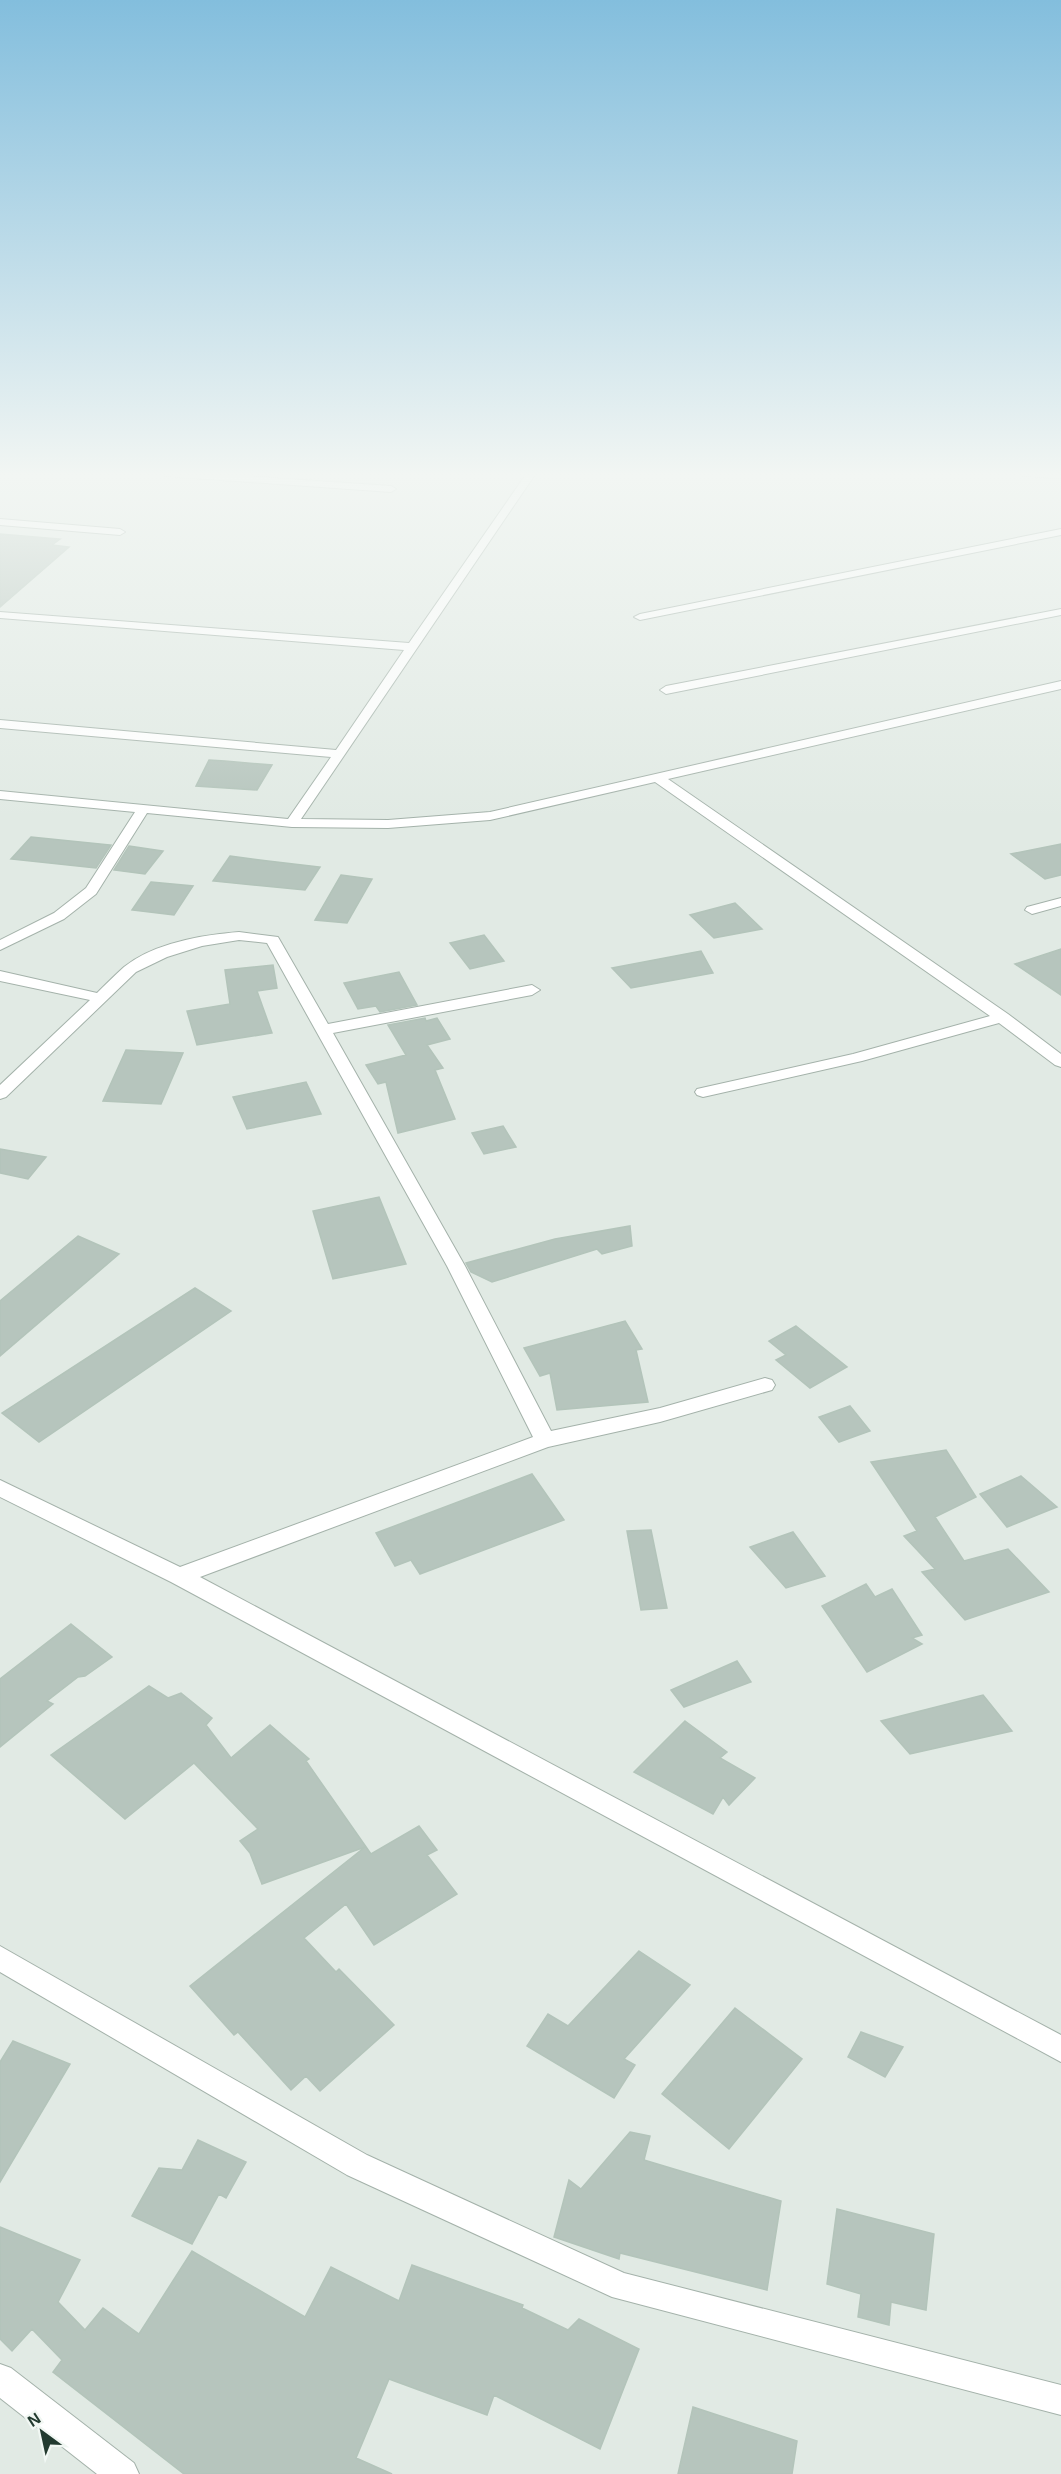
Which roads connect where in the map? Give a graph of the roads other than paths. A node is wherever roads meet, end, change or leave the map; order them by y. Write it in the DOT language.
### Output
graph roads {
  1 [pos="450,588"];
  2 [pos="781,588"];
  3 [pos="1061,612"];
  4 [pos="0,615"];
  5 [pos="640,617"];
  6 [pos="410,647"];
  7 [pos="1061,685"];
  8 [pos="666,690"];
  9 [pos="0,724"];
  10 [pos="338,754"];
  11 [pos="659,779"];
  12 [pos="0,795"];
  13 [pos="143,809"];
  14 [pos="292,823"];
  15 [pos="1061,902"];
  16 [pos="1032,910"];
  17 [pos="0,946"];
  18 [pos="0,976"];
  19 [pos="532,990"];
  20 [pos="101,998"];
  21 [pos="1002,1017"];
  22 [pos="323,1030"];
  23 [pos="1061,1062"];
  24 [pos="703,1092"];
  25 [pos="0,1094"];
  26 [pos="765,1385"];
  27 [pos="545,1440"];
  28 [pos="0,1488"];
  29 [pos="179,1576"];
  30 [pos="0,1958"];
  31 [pos="1061,2049"];
  32 [pos="0,2379"];
  33 [pos="1061,2400"];
  34 [pos="123,2474"];
  1 -- 6 [label="street"];
  2 -- 5 [label="street"];
  3 -- 8 [label="street"];
  4 -- 6 [label="street"];
  6 -- 10 [label="street"];
  7 -- 11 [label="street"];
  9 -- 10 [label="street"];
  10 -- 14 [label="street"];
  11 -- 14 [label="street"];
  11 -- 21 [label="street"];
  12 -- 13 [label="street"];
  13 -- 14 [label="street"];
  13 -- 17 [label="street"];
  15 -- 16 [label="street"];
  18 -- 20 [label="street"];
  19 -- 22 [label="street"];
  20 -- 22 [label="street"];
  20 -- 25 [label="street"];
  21 -- 23 [label="street"];
  21 -- 24 [label="street"];
  22 -- 27 [label="street"];
  26 -- 27 [label="street"];
  27 -- 29 [label="street"];
  28 -- 29 [label="street"];
  29 -- 31 [label="street"];
  30 -- 33 [label="street"];
  32 -- 34 [label="street"];
}
